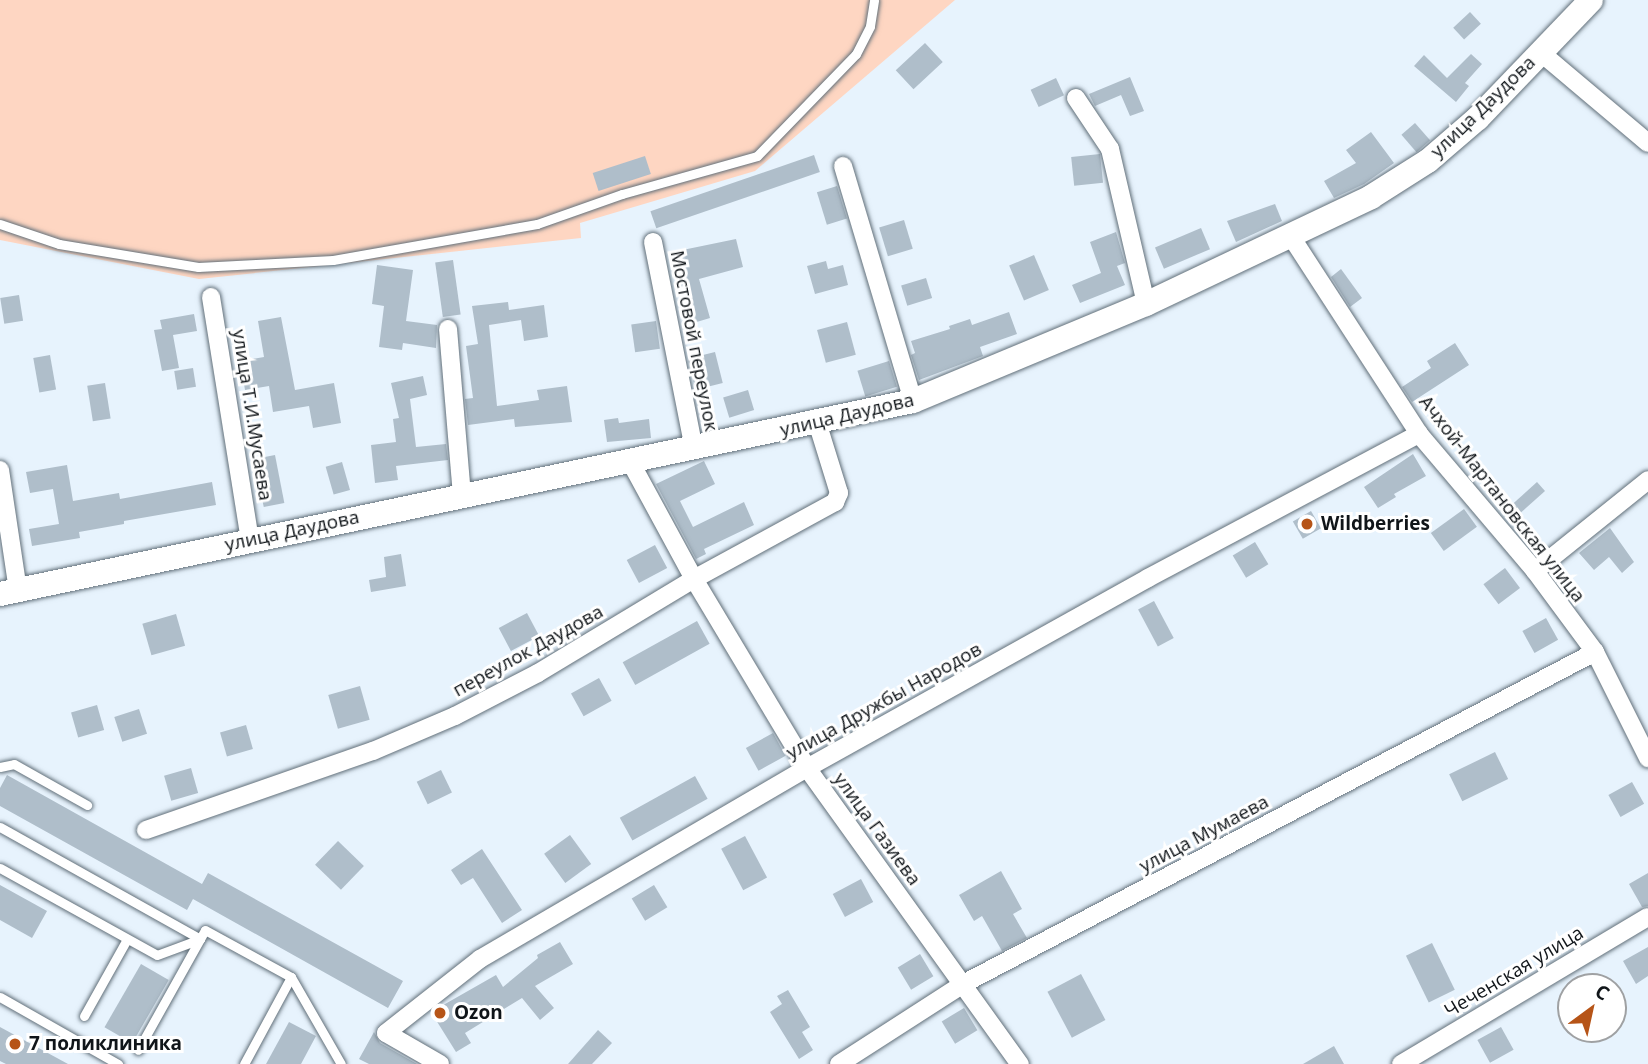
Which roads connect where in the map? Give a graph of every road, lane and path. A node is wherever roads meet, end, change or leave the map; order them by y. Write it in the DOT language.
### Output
graph roads {
  1 [pos="874,0"];
  2 [pos="1591,0"];
  3 [pos="1540,52"];
  4 [pos="1076,98"];
  5 [pos="1648,144"];
  6 [pos="844,166"];
  7 [pos="0,224"];
  8 [pos="1290,235"];
  9 [pos="653,242"];
  10 [pos="212,298"];
  11 [pos="1146,304"];
  12 [pos="448,329"];
  13 [pos="913,401"];
  14 [pos="817,422"];
  15 [pos="1419,434"];
  16 [pos="694,449"];
  17 [pos="631,463"];
  18 [pos="0,470"];
  19 [pos="1648,480"];
  20 [pos="461,496"];
  21 [pos="250,540"];
  22 [pos="1535,571"];
  23 [pos="694,579"];
  24 [pos="9,592"];
  25 [pos="1595,652"];
  26 [pos="1648,758"];
  27 [pos="0,766"];
  28 [pos="807,768"];
  29 [pos="87,806"];
  30 [pos="0,827"];
  31 [pos="146,830"];
  32 [pos="0,868"];
  33 [pos="1648,917"];
  34 [pos="127,939"];
  35 [pos="200,939"];
  36 [pos="291,977"];
  37 [pos="963,984"];
  38 [pos="0,998"];
  39 [pos="84,1016"];
  40 [pos="138,1050"];
  41 [pos="118,1064"];
  42 [pos="244,1064"];
  43 [pos="341,1064"];
  44 [pos="440,1064"];
  45 [pos="839,1064"];
  46 [pos="1020,1064"];
  47 [pos="1401,1064"];
  1 -- 7 [label="lane"];
  2 -- 3 [label="street, улица Даудова"];
  3 -- 5 [label="street"];
  3 -- 8 [label="street, улица Даудова"];
  4 -- 11 [label="street"];
  6 -- 13 [label="street"];
  8 -- 11 [label="street, улица Даудова"];
  8 -- 15 [label="street, Ачхой-Мартановская улица"];
  9 -- 16 [label="street, Мостовой переулок"];
  10 -- 21 [label="street, улица Т.И.Мусаева"];
  11 -- 13 [label="street, улица Даудова"];
  12 -- 20 [label="street"];
  13 -- 14 [label="street, улица Даудова"];
  14 -- 16 [label="street, улица Даудова"];
  14 -- 23 [label="street, переулок Даудова"];
  15 -- 22 [label="street, Ачхой-Мартановская улица"];
  15 -- 28 [label="street, улица Дружбы Народов"];
  16 -- 17 [label="street, улица Даудова"];
  17 -- 20 [label="street, улица Даудова"];
  17 -- 23 [label="street, улица Газиева"];
  18 -- 24 [label="street"];
  19 -- 22 [label="street"];
  20 -- 21 [label="street, улица Даудова"];
  21 -- 24 [label="street, улица Даудова"];
  22 -- 25 [label="street, Ачхой-Мартановская улица"];
  23 -- 28 [label="street, улица Газиева"];
  23 -- 31 [label="street, переулок Даудова"];
  25 -- 26 [label="street, Ачхой-Мартановская улица"];
  25 -- 37 [label="street, улица Мумаева"];
  27 -- 29 [label="lane"];
  28 -- 37 [label="street, улица Газиева"];
  28 -- 44 [label="street, улица Дружбы Народов"];
  30 -- 35 [label="lane"];
  32 -- 34 [label="lane"];
  33 -- 47 [label="street, Чеченская улица"];
  34 -- 35 [label="lane"];
  34 -- 39 [label="lane"];
  35 -- 36 [label="lane"];
  35 -- 40 [label="lane"];
  36 -- 42 [label="lane"];
  36 -- 43 [label="lane"];
  37 -- 45 [label="street, улица Мумаева"];
  37 -- 46 [label="street, улица Газиева"];
  38 -- 41 [label="lane"];
}
